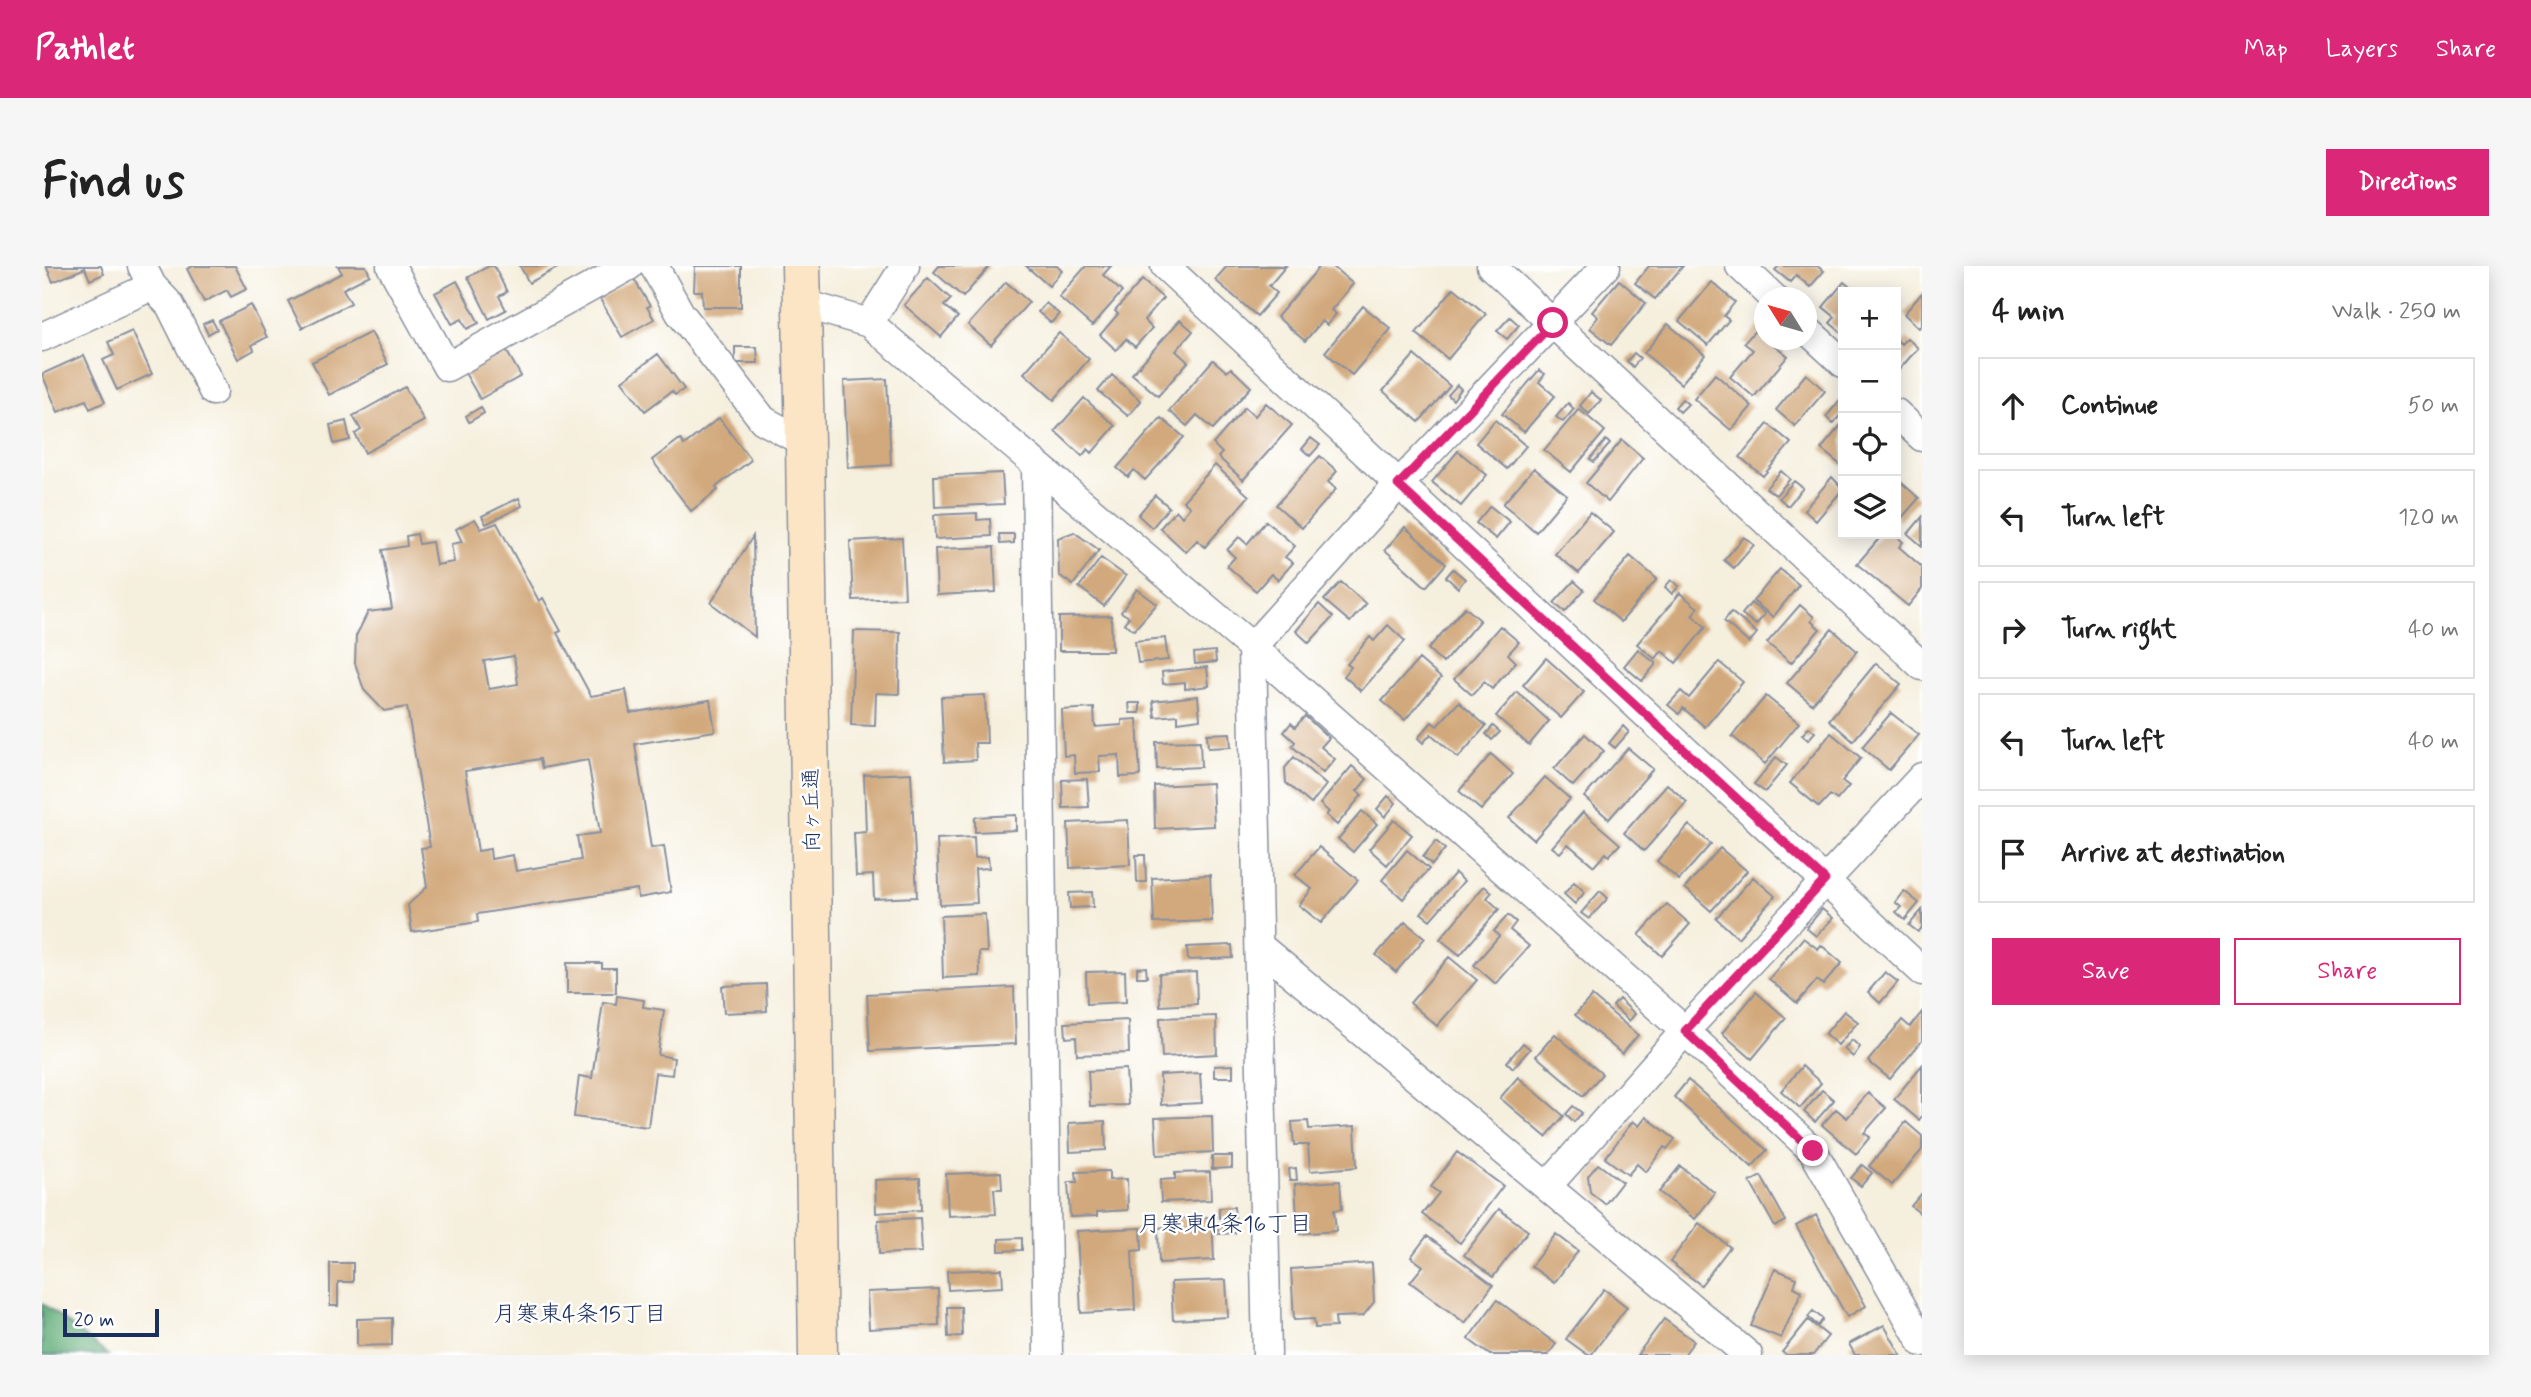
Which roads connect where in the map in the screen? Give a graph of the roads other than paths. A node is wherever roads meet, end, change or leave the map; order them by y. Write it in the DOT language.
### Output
graph roads {
  1 [pos="391,266"];
  2 [pos="629,266"];
  3 [pos="654,266"];
  4 [pos="905,266"];
  5 [pos="1165,266"];
  6 [pos="1491,266"];
  7 [pos="1606,266"];
  8 [pos="1740,266"];
  9 [pos="147,276"];
  10 [pos="801,285"];
  11 [pos="1762,287"];
  12 [pos="869,323"];
  13 [pos="1553,323"];
  14 [pos="42,337"];
  15 [pos="1817,338"];
  16 [pos="1838,358"];
  17 [pos="214,391"];
  18 [pos="1901,418"];
  19 [pos="1922,437"];
  20 [pos="806,443"];
  21 [pos="1036,465"];
  22 [pos="1398,485"];
  23 [pos="1252,647"];
  24 [pos="1922,666"];
  25 [pos="1922,777"];
  26 [pos="1825,880"];
  27 [pos="1259,946"];
  28 [pos="1922,971"];
  29 [pos="1685,1031"];
  30 [pos="1548,1185"];
  31 [pos="1920,1333"];
  32 [pos="818,1355"];
  33 [pos="1048,1355"];
  34 [pos="1268,1355"];
  35 [pos="1748,1355"];
  1 -- 2 [label="street"];
  3 -- 20 [label="street"];
  4 -- 12 [label="street"];
  5 -- 22 [label="street"];
  6 -- 13 [label="street"];
  7 -- 13 [label="street"];
  8 -- 11 [label="street"];
  9 -- 14 [label="street"];
  9 -- 17 [label="street"];
  10 -- 12 [label="street"];
  10 -- 20 [label="street, 向ヶ丘通"];
  12 -- 21 [label="street"];
  13 -- 22 [label="street"];
  13 -- 24 [label="street"];
  15 -- 16 [label="street"];
  18 -- 19 [label="street"];
  20 -- 32 [label="street, 向ヶ丘通"];
  21 -- 23 [label="street"];
  21 -- 33 [label="street"];
  22 -- 23 [label="street"];
  22 -- 26 [label="street"];
  23 -- 27 [label="street"];
  23 -- 29 [label="street"];
  25 -- 26 [label="street"];
  26 -- 28 [label="street"];
  26 -- 29 [label="street"];
  27 -- 30 [label="street"];
  27 -- 34 [label="street"];
  29 -- 30 [label="street"];
  29 -- 31 [label="street"];
  30 -- 35 [label="street"];
}
